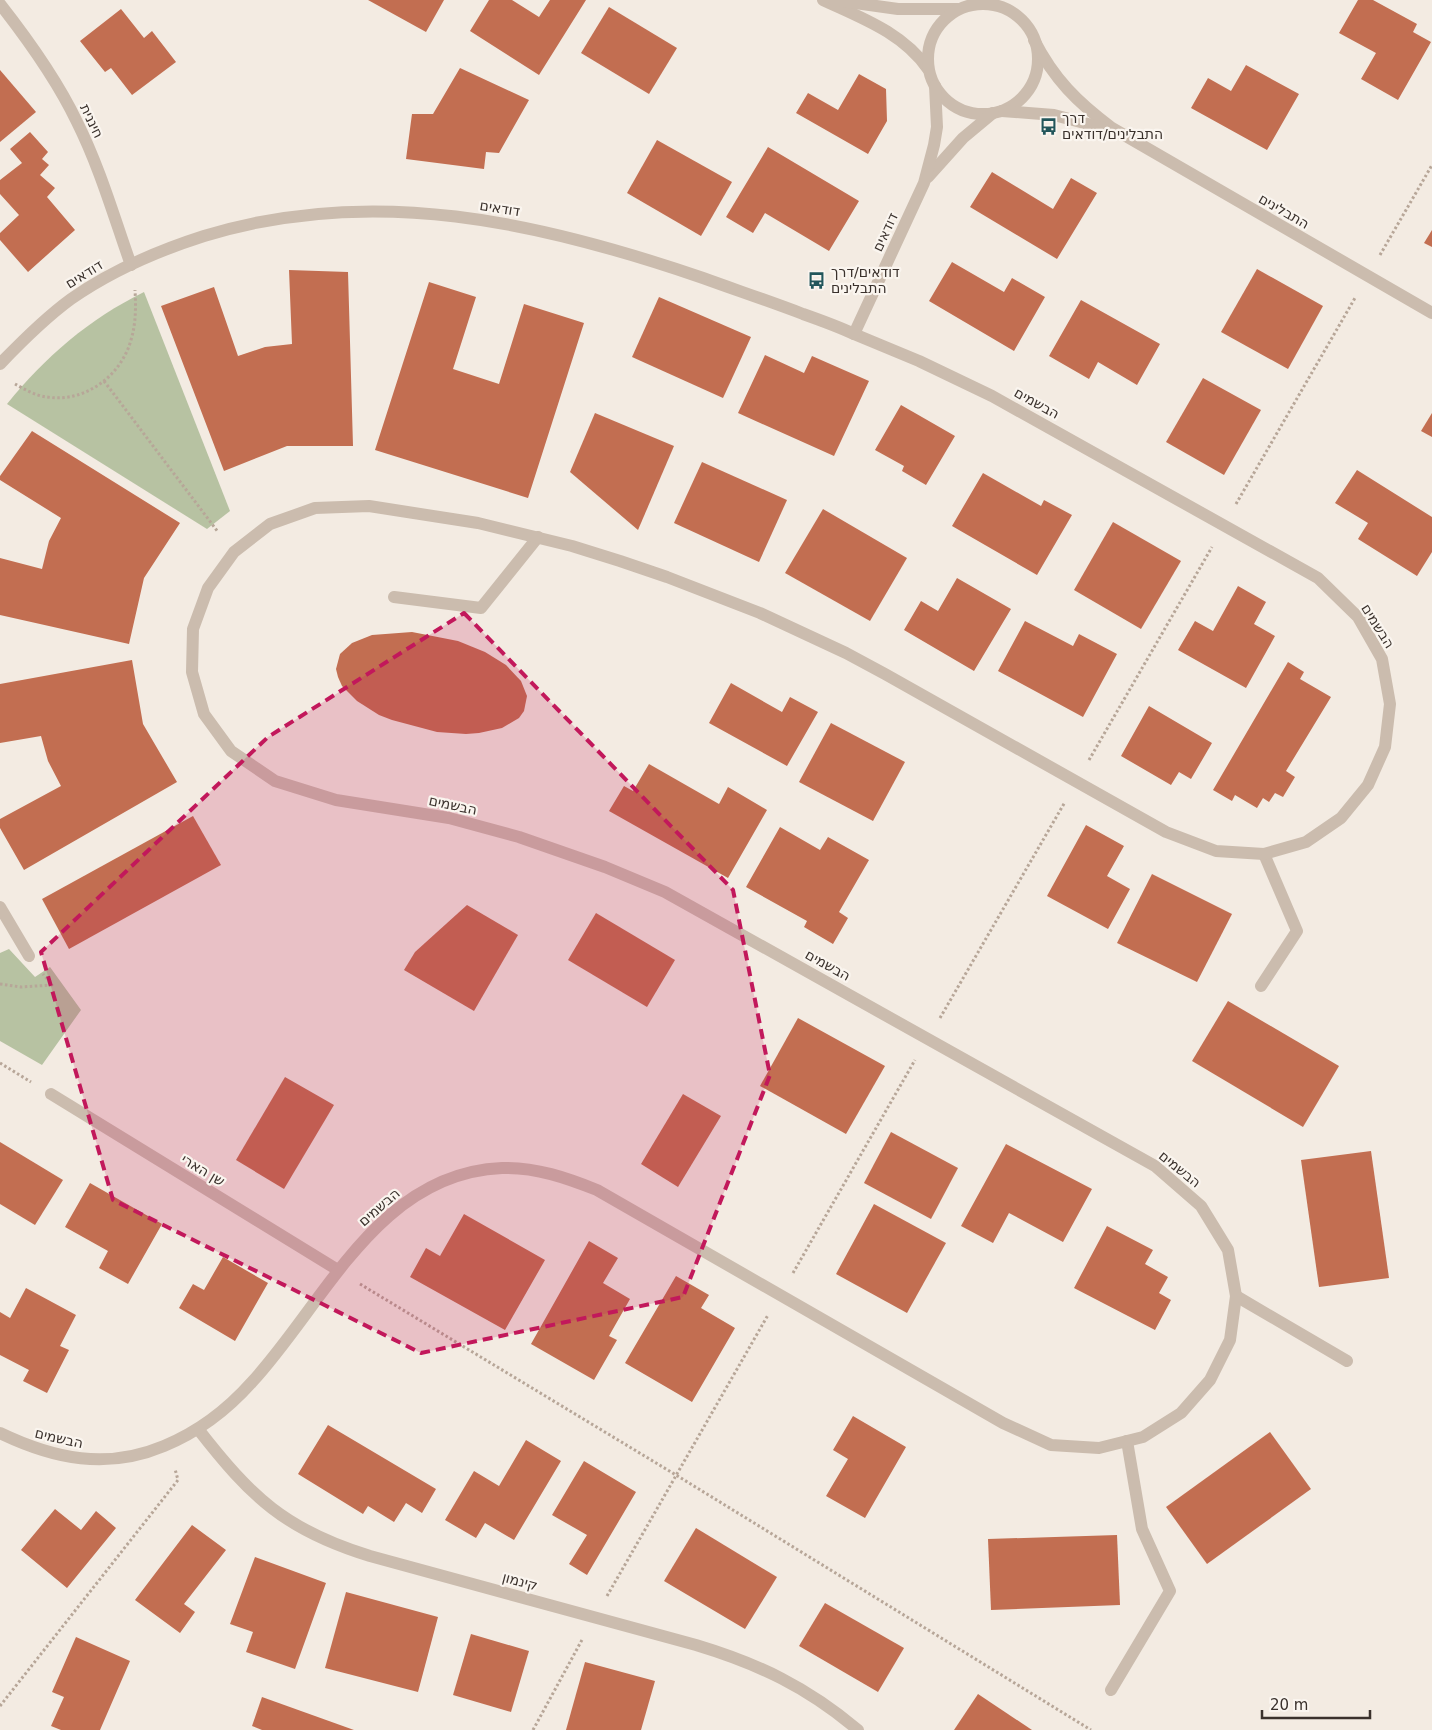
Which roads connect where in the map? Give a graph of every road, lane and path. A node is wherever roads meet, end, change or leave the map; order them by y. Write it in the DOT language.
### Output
graph roads {
  1 [pos="823,0"];
  2 [pos="834,0"];
  3 [pos="0,4"];
  4 [pos="961,9"];
  5 [pos="1034,40"];
  6 [pos="928,70"];
  7 [pos="934,86"];
  8 [pos="998,112"];
  9 [pos="1122,134"];
  10 [pos="1432,165"];
  11 [pos="924,183"];
  12 [pos="131,265"];
  13 [pos="1368,276"];
  14 [pos="1432,313"];
  15 [pos="854,334"];
  16 [pos="0,364"];
  17 [pos="7,380"];
  18 [pos="104,381"];
  19 [pos="1224,525"];
  20 [pos="538,537"];
  21 [pos="234,552"];
  22 [pos="394,596"];
  23 [pos="1077,781"];
  24 [pos="1264,854"];
  25 [pos="0,907"];
  26 [pos="29,956"];
  27 [pos="1261,986"];
  28 [pos="928,1038"];
  29 [pos="0,1063"];
  30 [pos="51,1094"];
  31 [pos="338,1270"];
  32 [pos="780,1294"];
  33 [pos="1236,1296"];
  34 [pos="1348,1361"];
  35 [pos="198,1429"];
  36 [pos="0,1434"];
  37 [pos="1127,1441"];
  38 [pos="169,1444"];
  39 [pos="676,1475"];
  40 [pos="595,1617"];
  41 [pos="1111,1690"];
  42 [pos="0,1706"];
  43 [pos="533,1730"];
  44 [pos="858,1730"];
  45 [pos="1091,1730"];
  1 -- 6 [label="street"];
  2 -- 4 [label="street"];
  3 -- 12 [label="street, חיננית"];
  4 -- 5 [label="street"];
  4 -- 6 [label="street"];
  5 -- 8 [label="street"];
  5 -- 9 [label="street, התבלינים"];
  6 -- 7 [label="street"];
  7 -- 8 [label="street"];
  7 -- 11 [label="street, דודאים"];
  8 -- 9 [label="street, התבלינים"];
  8 -- 11 [label="street, דודאים"];
  9 -- 13 [label="street, התבלינים"];
  10 -- 13 [label="path"];
  11 -- 15 [label="street, דודאים"];
  12 -- 15 [label="street, דודאים"];
  12 -- 16 [label="street, דודאים"];
  12 -- 18 [label="path"];
  13 -- 14 [label="street, התבלינים"];
  13 -- 19 [label="path"];
  15 -- 19 [label="street, הבשמים"];
  17 -- 18 [label="path"];
  18 -- 21 [label="path"];
  19 -- 23 [label="path"];
  19 -- 24 [label="street, הבשמים"];
  20 -- 21 [label="street, הבשמים"];
  20 -- 22 [label="street"];
  20 -- 23 [label="street, הבשמים"];
  21 -- 28 [label="street, הבשמים"];
  23 -- 24 [label="street, הבשמים"];
  23 -- 28 [label="path"];
  24 -- 27 [label="street"];
  25 -- 26 [label="street"];
  28 -- 32 [label="path"];
  28 -- 33 [label="street, הבשמים"];
  29 -- 30 [label="path"];
  30 -- 31 [label="street, שן הארי"];
  31 -- 32 [label="street, הבשמים"];
  31 -- 35 [label="street, הבשמים"];
  31 -- 39 [label="path"];
  32 -- 37 [label="street, הבשמים"];
  32 -- 39 [label="path"];
  33 -- 34 [label="street"];
  33 -- 37 [label="street, הבשמים"];
  35 -- 38 [label="street, הבשמים"];
  35 -- 40 [label="street, קינמון"];
  36 -- 38 [label="street, הבשמים"];
  37 -- 41 [label="street"];
  38 -- 42 [label="path"];
  39 -- 40 [label="path"];
  39 -- 45 [label="path"];
  40 -- 43 [label="path"];
  40 -- 44 [label="street, קינמון"];
}
